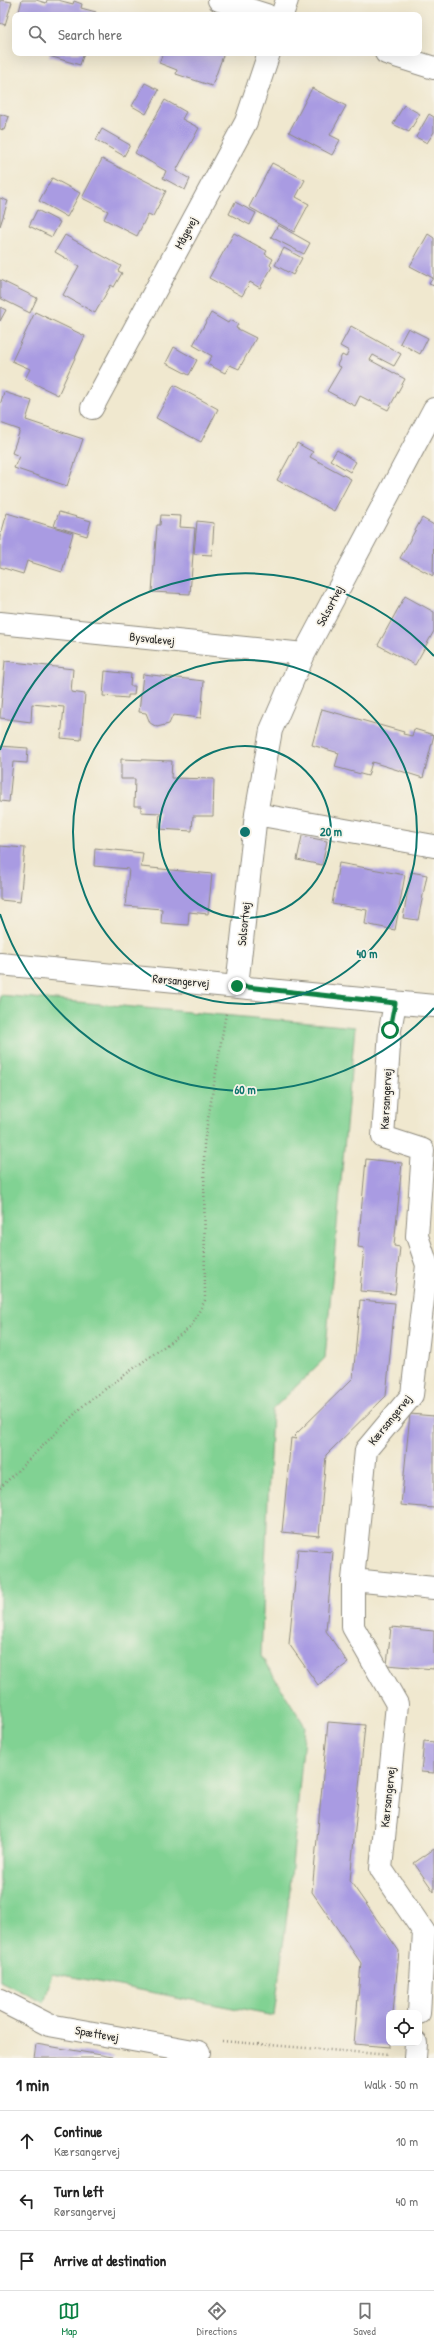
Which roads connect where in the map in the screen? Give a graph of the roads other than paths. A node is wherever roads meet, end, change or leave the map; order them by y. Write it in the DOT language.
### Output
graph roads {
  1 [pos="219,0"];
  2 [pos="287,0"];
  3 [pos="257,12"];
  4 [pos="283,12"];
  5 [pos="269,56"];
  6 [pos="396,56"];
  7 [pos="434,68"];
  8 [pos="92,408"];
  9 [pos="434,409"];
  10 [pos="0,623"];
  11 [pos="304,654"];
  12 [pos="256,814"];
  13 [pos="434,846"];
  14 [pos="0,964"];
  15 [pos="237,986"];
  16 [pos="395,1003"];
  17 [pos="434,1006"];
  18 [pos="353,1580"];
  19 [pos="434,1588"];
  20 [pos="0,2000"];
  21 [pos="419,2010"];
  22 [pos="416,2046"];
  23 [pos="199,2052"];
  24 [pos="415,2058"];
  25 [pos="420,2058"];
  1 -- 3 [label="street"];
  2 -- 4 [label="street"];
  5 -- 8 [label="street, Mågevej"];
  6 -- 7 [label="street"];
  9 -- 11 [label="street, Solsortvej"];
  10 -- 11 [label="street, Bysvalevej"];
  11 -- 12 [label="street, Solsortvej"];
  12 -- 13 [label="street"];
  12 -- 15 [label="street, Solsortvej"];
  14 -- 15 [label="street, Rørsangervej"];
  15 -- 16 [label="street, Rørsangervej"];
  16 -- 17 [label="street, Rørsangervej"];
  16 -- 18 [label="street, Kærsangervej"];
  18 -- 19 [label="street"];
  18 -- 21 [label="street, Kærsangervej"];
  20 -- 23 [label="street, Spættevej"];
  22 -- 24 [label="street"];
  24 -- 25 [label="street"];
}
